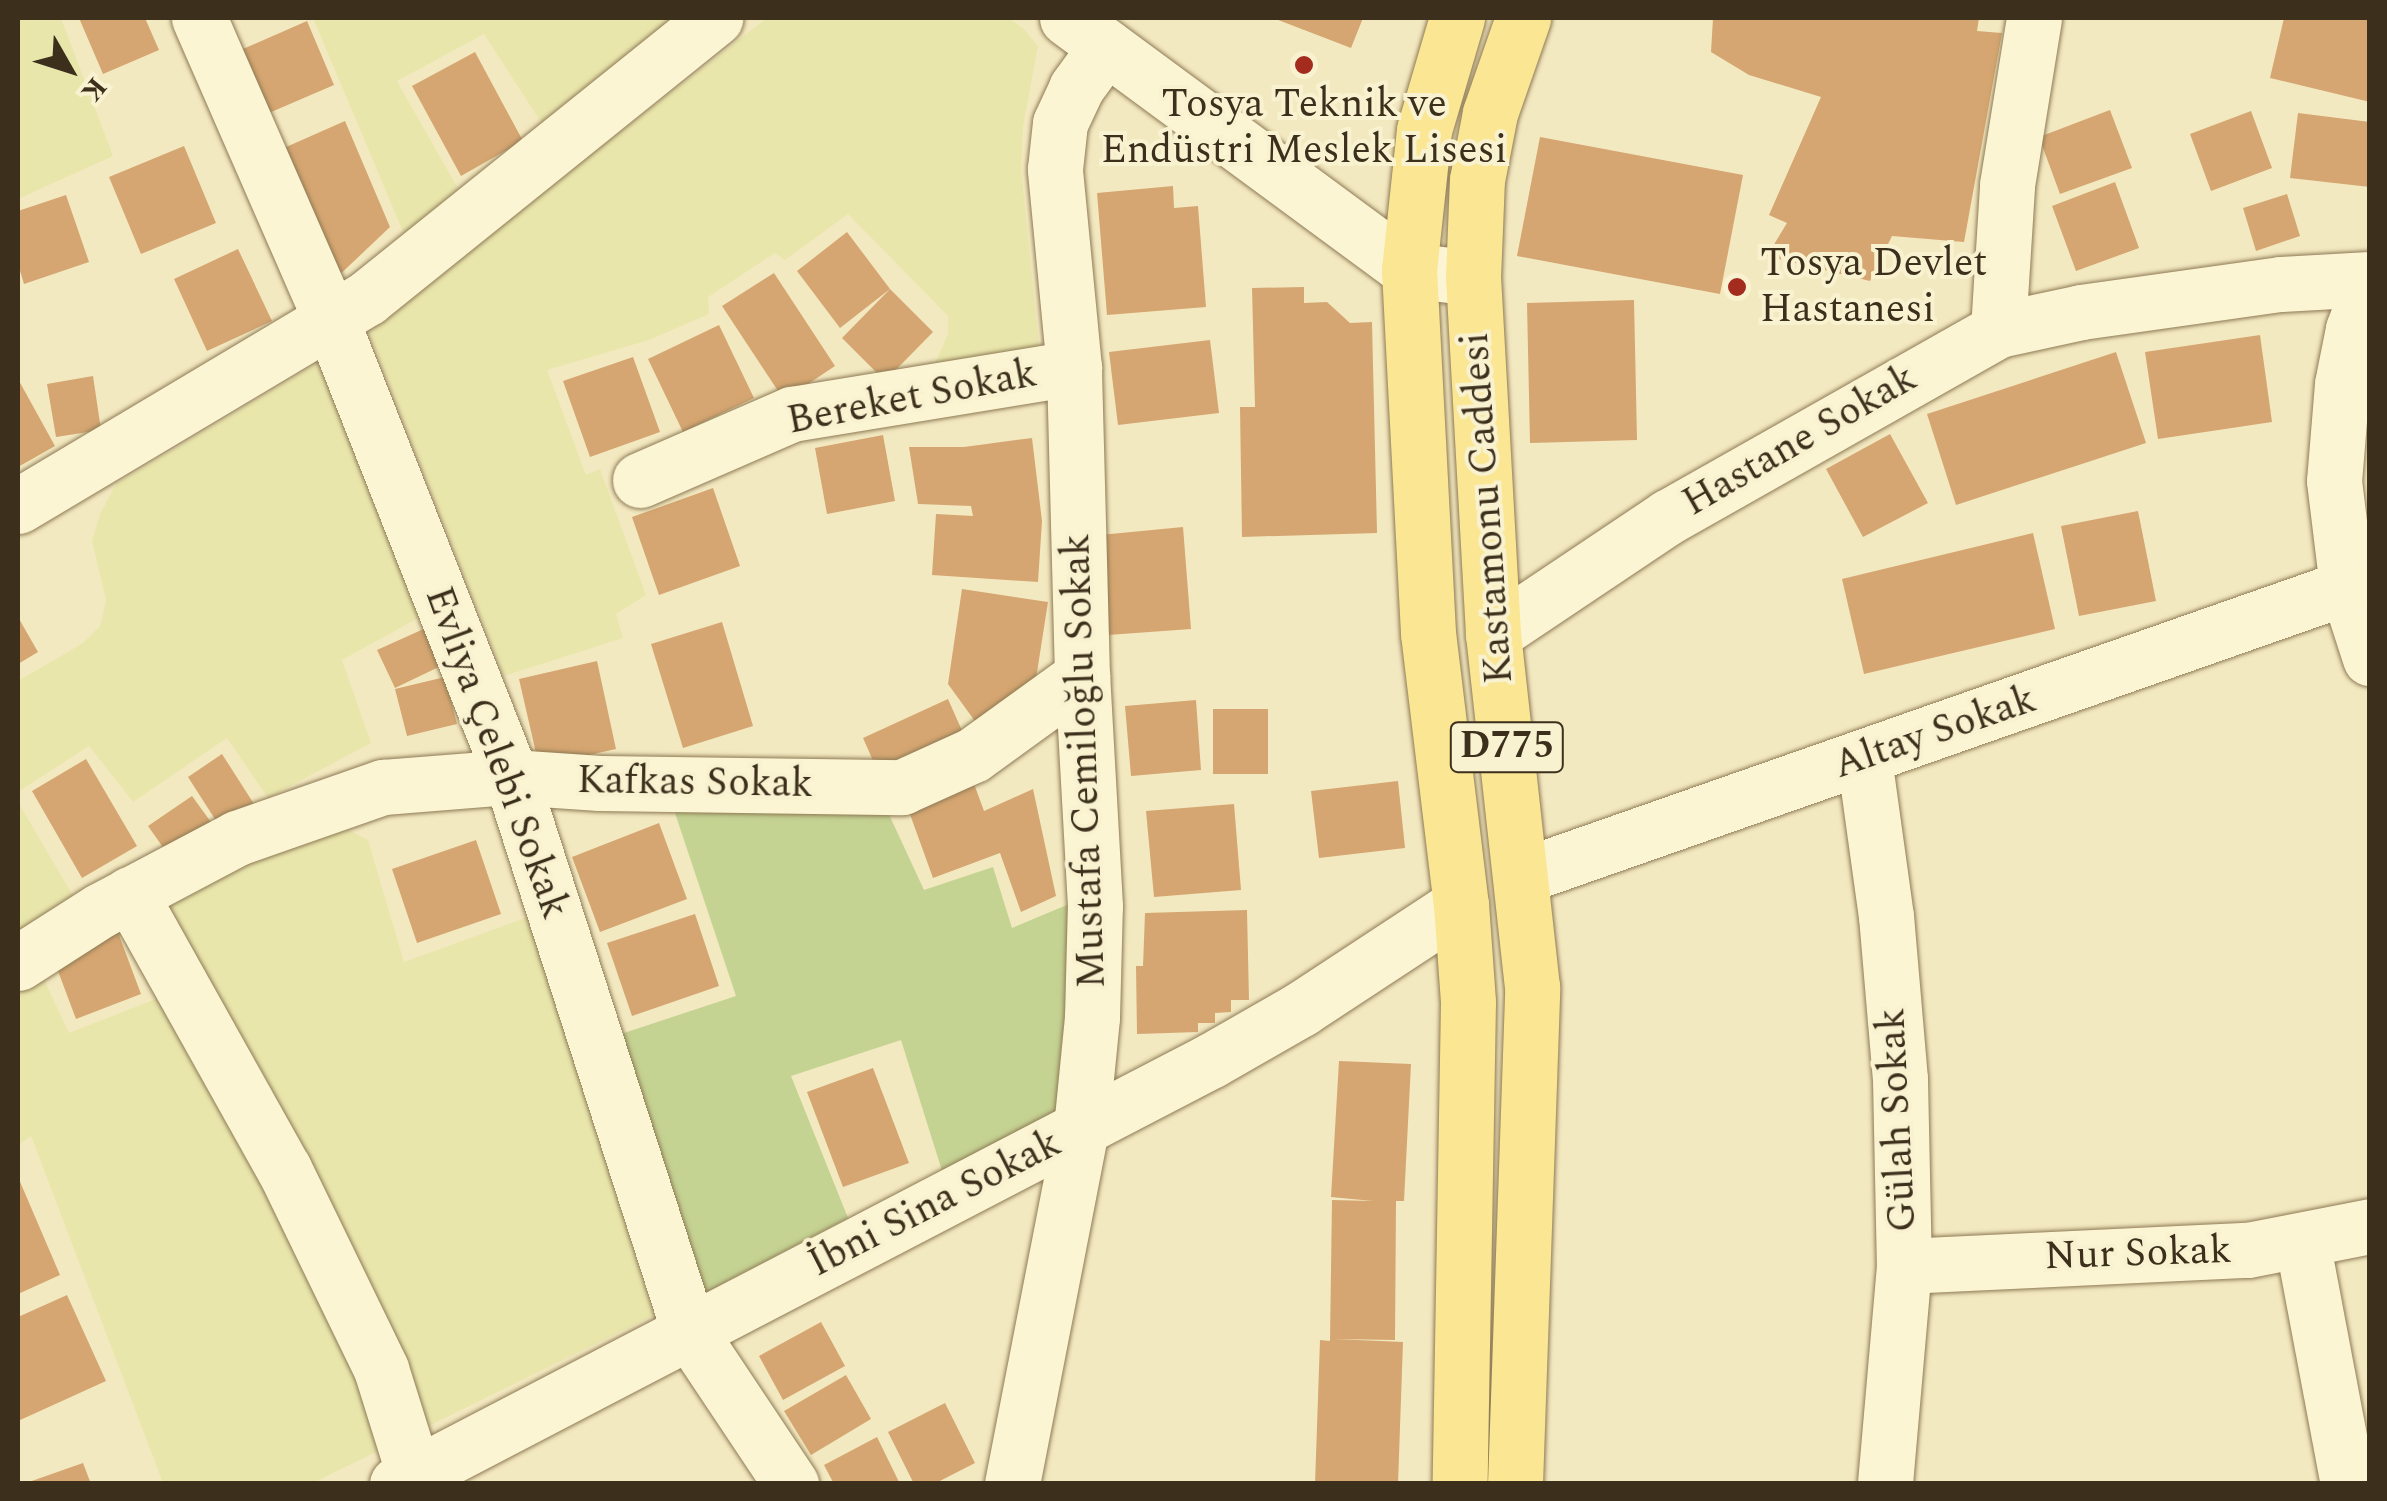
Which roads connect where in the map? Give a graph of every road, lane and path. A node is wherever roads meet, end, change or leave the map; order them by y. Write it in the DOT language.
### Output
graph roads {
  1 [pos="200,18"];
  2 [pos="715,18"];
  3 [pos="1457,18"];
  4 [pos="1523,18"];
  5 [pos="2034,18"];
  6 [pos="1087,32"];
  7 [pos="1409,270"];
  8 [pos="1474,278"];
  9 [pos="2370,281"];
  10 [pos="332,322"];
  11 [pos="1998,330"];
  12 [pos="1074,368"];
  13 [pos="640,480"];
  14 [pos="18,506"];
  15 [pos="2347,587"];
  16 [pos="1493,634"];
  17 [pos="2370,658"];
  18 [pos="1082,676"];
  19 [pos="1864,758"];
  20 [pos="511,778"];
  21 [pos="1522,876"];
  22 [pos="130,894"];
  23 [pos="1461,904"];
  24 [pos="18,963"];
  25 [pos="1081,1128"];
  26 [pos="2370,1226"];
  27 [pos="2302,1241"];
  28 [pos="1904,1266"];
  29 [pos="690,1331"];
  30 [pos="409,1481"];
  31 [pos="792,1484"];
  32 [pos="1012,1484"];
  33 [pos="1460,1484"];
  34 [pos="1516,1484"];
  35 [pos="1885,1484"];
  36 [pos="2348,1484"];
  1 -- 10 [label="street, Evliya Çelebi Sokak"];
  2 -- 10 [label="street"];
  3 -- 7 [label="main road, Kastamonu Caddesi / D775"];
  4 -- 8 [label="main road, Kastamonu Caddesi / D775"];
  5 -- 11 [label="street"];
  6 -- 7 [label="street"];
  6 -- 12 [label="street, Mustafa Cemiloğlu Sokak"];
  7 -- 8 [label="street"];
  7 -- 23 [label="main road, Kastamonu Caddesi / D775"];
  8 -- 16 [label="main road, Kastamonu Caddesi / D775"];
  9 -- 11 [label="street, Hastane Sokak"];
  9 -- 15 [label="street"];
  10 -- 14 [label="street"];
  10 -- 20 [label="street, Evliya Çelebi Sokak"];
  11 -- 16 [label="street, Hastane Sokak"];
  12 -- 13 [label="street, Bereket Sokak"];
  12 -- 18 [label="street, Mustafa Cemiloğlu Sokak"];
  15 -- 17 [label="street"];
  15 -- 19 [label="street, Altay Sokak"];
  16 -- 21 [label="main road, Kastamonu Caddesi / D775"];
  18 -- 20 [label="street, Kafkas Sokak"];
  18 -- 25 [label="street, Mustafa Cemiloğlu Sokak"];
  19 -- 21 [label="street, Altay Sokak"];
  19 -- 28 [label="street, Gülah Sokak"];
  20 -- 22 [label="street, Kafkas Sokak"];
  20 -- 29 [label="street, Evliya Çelebi Sokak"];
  21 -- 34 [label="main road, Kastamonu Caddesi / D775"];
  22 -- 24 [label="street, Kafkas Sokak"];
  22 -- 30 [label="street"];
  23 -- 25 [label="street, İbni Sina Sokak"];
  23 -- 33 [label="main road, Kastamonu Caddesi / D775"];
  25 -- 29 [label="street, İbni Sina Sokak"];
  25 -- 32 [label="street, Mustafa Cemiloğlu Sokak"];
  26 -- 27 [label="street, Nur Sokak"];
  27 -- 28 [label="street, Nur Sokak"];
  27 -- 36 [label="street"];
  28 -- 35 [label="street, Gülah Sokak"];
  29 -- 30 [label="street, İbni Sina Sokak"];
  29 -- 31 [label="street, Evliya Çelebi Sokak"];
}
